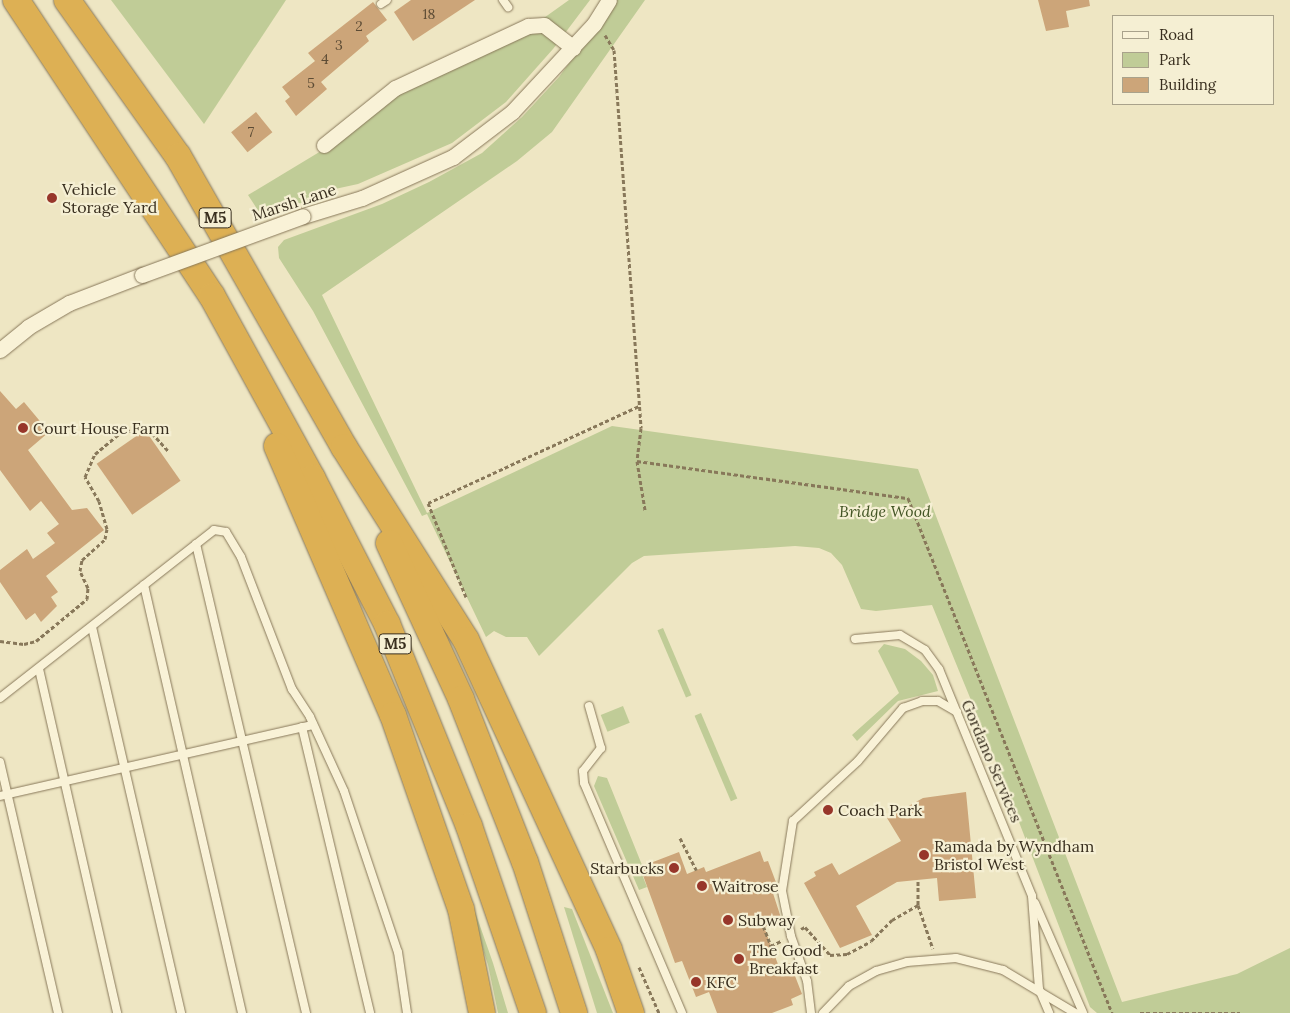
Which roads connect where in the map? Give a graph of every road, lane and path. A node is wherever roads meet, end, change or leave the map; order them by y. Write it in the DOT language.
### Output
graph roads {
  1 [pos="16,0"];
  2 [pos="67,0"];
  3 [pos="609,0"];
  4 [pos="594,24"];
  5 [pos="573,48"];
  6 [pos="324,145"];
  7 [pos="212,296"];
  8 [pos="0,350"];
  9 [pos="639,406"];
  10 [pos="344,447"];
  11 [pos="168,452"];
  12 [pos="645,510"];
  13 [pos="196,544"];
  14 [pos="144,585"];
  15 [pos="470,606"];
  16 [pos="92,627"];
  17 [pos="855,639"];
  18 [pos="0,641"];
  19 [pos="39,669"];
  20 [pos="0,698"];
  21 [pos="589,706"];
  22 [pos="957,712"];
  23 [pos="312,725"];
  24 [pos="302,728"];
  25 [pos="242,741"];
  26 [pos="182,755"];
  27 [pos="0,762"];
  28 [pos="125,768"];
  29 [pos="63,782"];
  30 [pos="4,795"];
  31 [pos="680,838"];
  32 [pos="696,870"];
  33 [pos="918,881"];
  34 [pos="1032,896"];
  35 [pos="918,905"];
  36 [pos="761,920"];
  37 [pos="791,936"];
  38 [pos="935,959"];
  39 [pos="637,963"];
  40 [pos="1039,989"];
  41 [pos="58,1013"];
  42 [pos="117,1013"];
  43 [pos="181,1013"];
  44 [pos="242,1013"];
  45 [pos="306,1013"];
  46 [pos="370,1013"];
  47 [pos="407,1013"];
  48 [pos="482,1013"];
  49 [pos="533,1013"];
  50 [pos="574,1013"];
  51 [pos="631,1013"];
  52 [pos="659,1013"];
  53 [pos="682,1013"];
  54 [pos="811,1013"];
  55 [pos="823,1013"];
  56 [pos="1049,1013"];
  57 [pos="1075,1013"];
  58 [pos="1084,1013"];
  59 [pos="1140,1013"];
  60 [pos="1240,1013"];
  1 -- 7 [label="highway, M5"];
  2 -- 10 [label="highway, M5"];
  3 -- 4 [label="street, Marsh Lane"];
  4 -- 5 [label="street, Marsh Lane"];
  4 -- 9 [label="path"];
  5 -- 6 [label="street"];
  5 -- 8 [label="street, Marsh Lane, bridge"];
  7 -- 48 [label="highway, M5"];
  7 -- 49 [label="highway, M5"];
  9 -- 12 [label="path"];
  9 -- 15 [label="path"];
  10 -- 50 [label="highway, M5"];
  10 -- 51 [label="highway, M5"];
  11 -- 18 [label="path"];
  13 -- 14 [label="lane"];
  13 -- 23 [label="lane"];
  13 -- 25 [label="lane"];
  14 -- 16 [label="lane"];
  14 -- 26 [label="lane"];
  16 -- 19 [label="lane"];
  16 -- 28 [label="lane"];
  17 -- 22 [label="lane, Gordano Services"];
  19 -- 20 [label="lane"];
  19 -- 29 [label="lane"];
  21 -- 53 [label="lane"];
  22 -- 34 [label="lane, Gordano Services"];
  22 -- 37 [label="lane"];
  23 -- 24 [label="lane"];
  23 -- 47 [label="lane"];
  24 -- 25 [label="lane"];
  24 -- 46 [label="lane"];
  25 -- 26 [label="lane"];
  25 -- 45 [label="lane"];
  26 -- 28 [label="lane"];
  26 -- 44 [label="lane"];
  27 -- 30 [label="lane"];
  28 -- 29 [label="lane"];
  28 -- 43 [label="lane"];
  29 -- 30 [label="lane"];
  29 -- 42 [label="lane"];
  30 -- 41 [label="lane"];
  31 -- 32 [label="path"];
  33 -- 35 [label="path"];
  34 -- 40 [label="lane, Gordano Services"];
  34 -- 58 [label="lane"];
  35 -- 37 [label="path"];
  35 -- 38 [label="path"];
  36 -- 37 [label="path"];
  37 -- 54 [label="lane"];
  38 -- 40 [label="lane"];
  38 -- 55 [label="lane"];
  39 -- 52 [label="path"];
  40 -- 56 [label="lane, Gordano Services"];
  40 -- 57 [label="lane"];
  59 -- 60 [label="path"];
}
